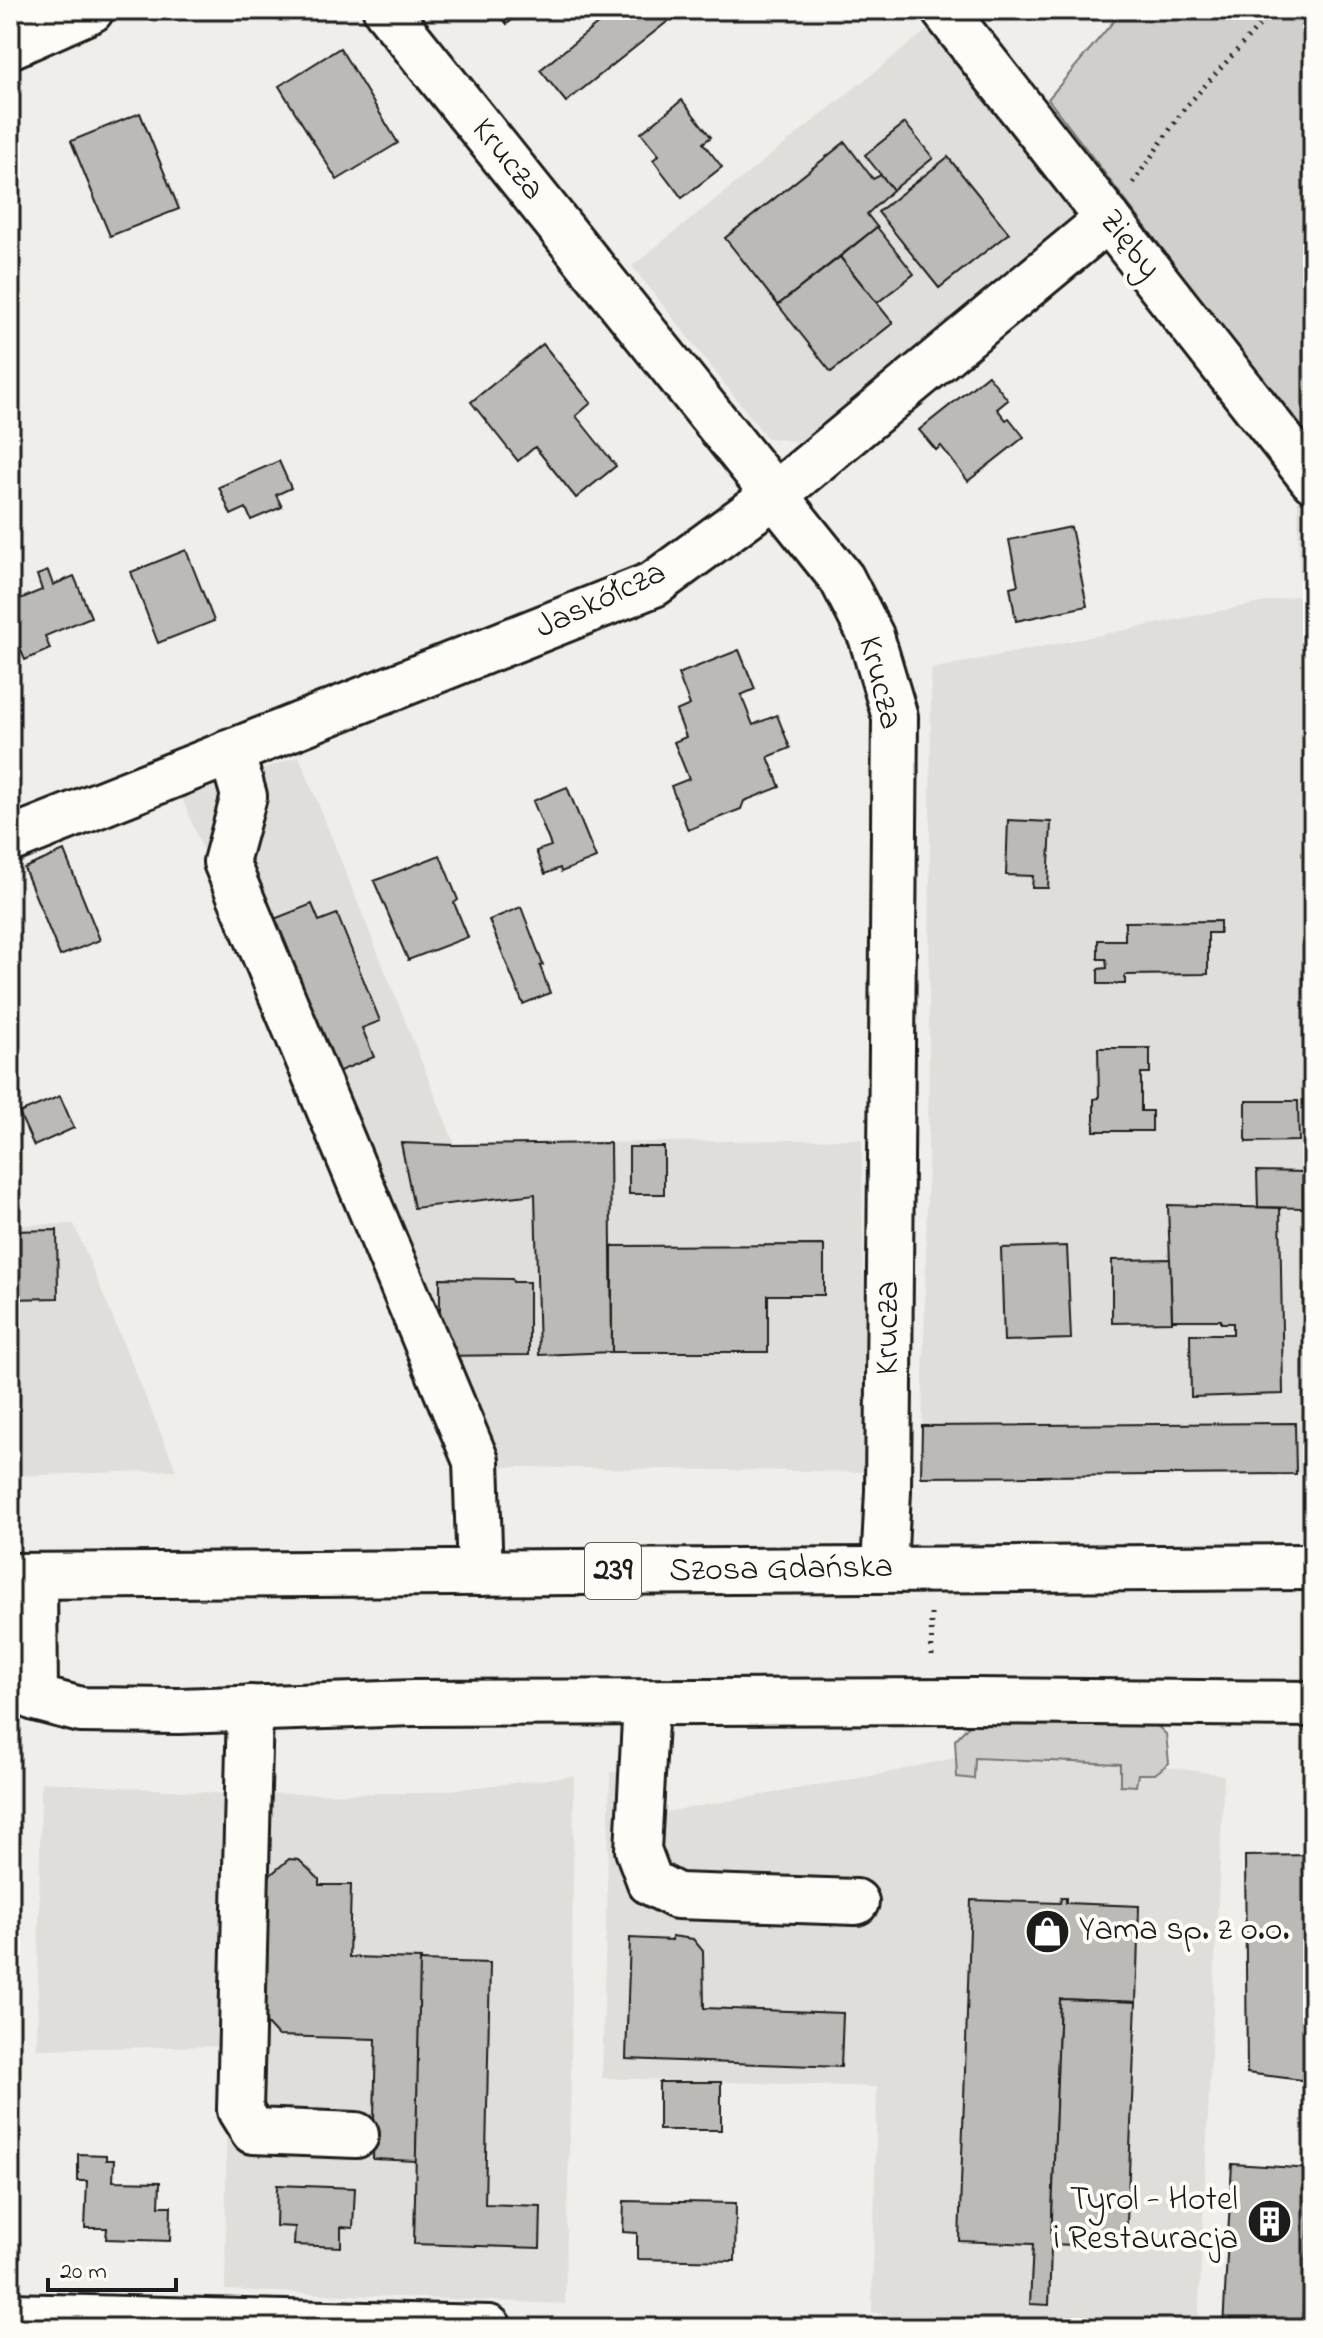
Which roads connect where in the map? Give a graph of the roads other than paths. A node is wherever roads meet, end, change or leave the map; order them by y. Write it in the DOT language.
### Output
graph roads {
  1 [pos="91,10"];
  2 [pos="386,10"];
  3 [pos="944,10"];
  4 [pos="10,46"];
  5 [pos="1108,219"];
  6 [pos="1313,480"];
  7 [pos="775,495"];
  8 [pos="231,751"];
  9 [pos="10,840"];
  10 [pos="1313,1567"];
  11 [pos="884,1569"];
  12 [pos="480,1573"];
  13 [pos="22,1576"];
  14 [pos="22,1697"];
  15 [pos="646,1703"];
  16 [pos="1313,1704"];
  17 [pos="250,1708"];
  18 [pos="856,1902"];
  19 [pos="356,2135"];
  20 [pos="10,2316"];
  21 [pos="489,2328"];
  1 -- 4 [label="street"];
  2 -- 7 [label="street, Krucza"];
  3 -- 5 [label="street, Zięby"];
  5 -- 6 [label="street, Zięby"];
  5 -- 7 [label="street, Jaskółcza"];
  7 -- 8 [label="street, Jaskółcza"];
  7 -- 11 [label="street, Krucza"];
  8 -- 9 [label="street, Jaskółcza"];
  8 -- 12 [label="street"];
  10 -- 11 [label="street, Szosa Gdańska / 239"];
  11 -- 12 [label="street, Szosa Gdańska / 239"];
  12 -- 13 [label="street, Szosa Gdańska / 239"];
  13 -- 14 [label="street"];
  14 -- 17 [label="street"];
  15 -- 16 [label="street"];
  15 -- 17 [label="street"];
  15 -- 18 [label="street"];
  17 -- 19 [label="street"];
  20 -- 21 [label="street"];
}
